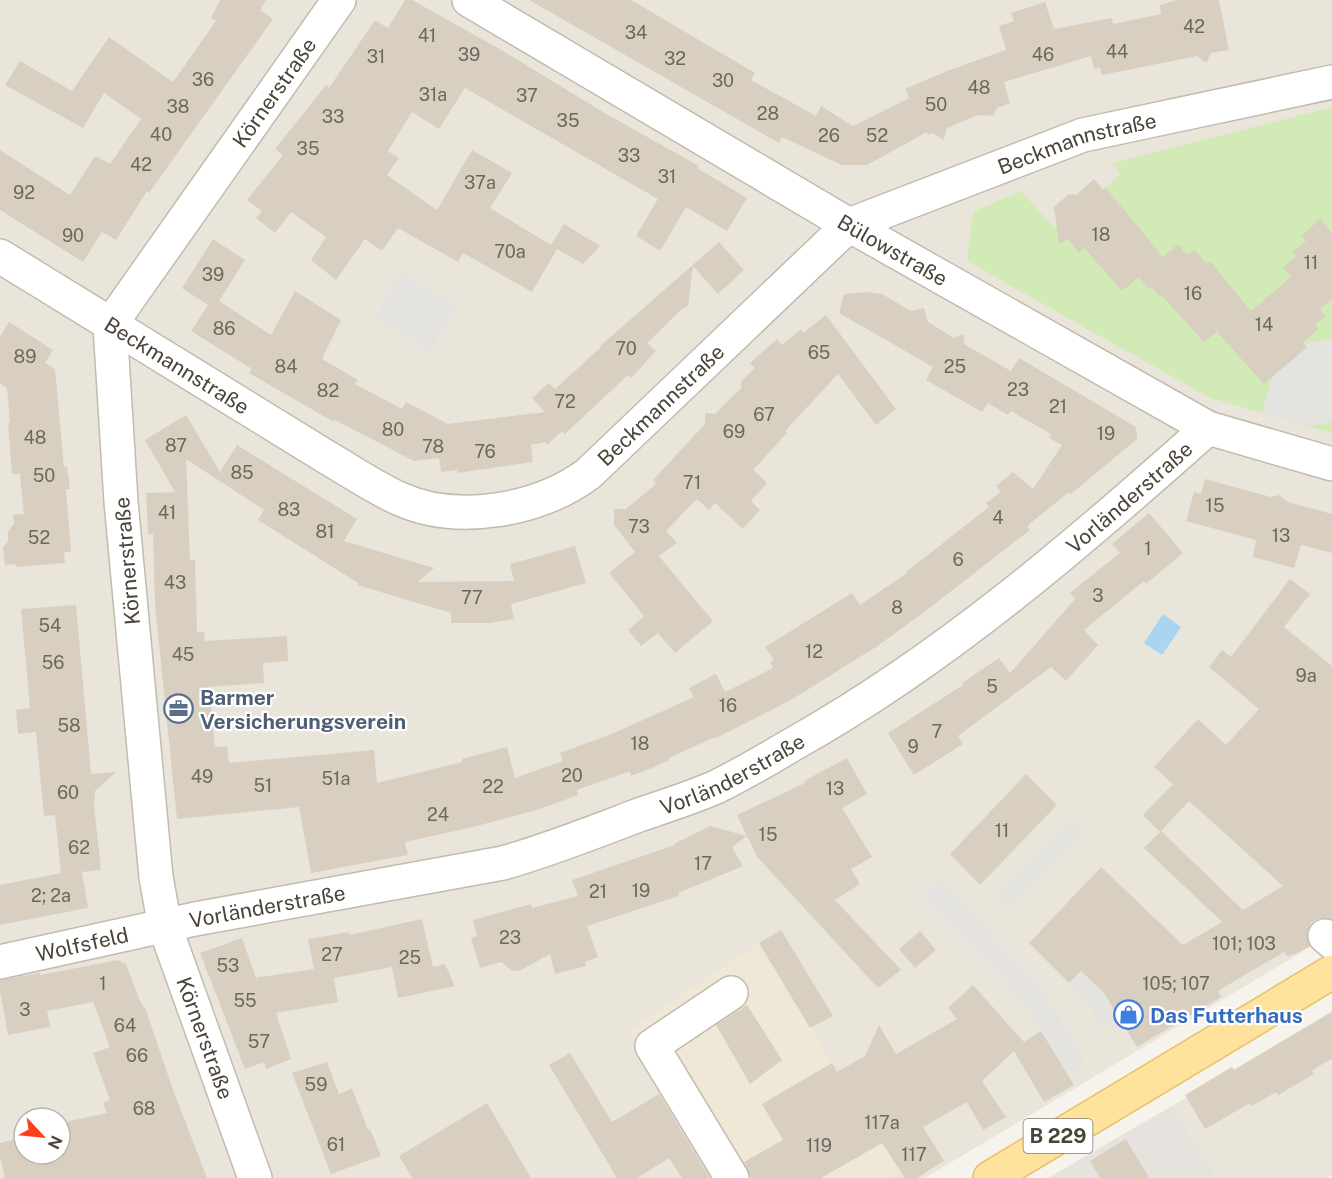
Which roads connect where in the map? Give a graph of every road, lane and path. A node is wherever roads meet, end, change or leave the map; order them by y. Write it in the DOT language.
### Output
graph roads {
  1 [pos="339,0"];
  2 [pos="469,0"];
  3 [pos="1332,82"];
  4 [pos="849,225"];
  5 [pos="0,256"];
  6 [pos="110,325"];
  7 [pos="1208,428"];
  8 [pos="1332,464"];
  9 [pos="165,927"];
  10 [pos="0,962"];
  11 [pos="1332,972"];
  12 [pos="731,993"];
  13 [pos="255,1178"];
  14 [pos="732,1178"];
  15 [pos="990,1178"];
  1 -- 6 [label="street, Körnerstraße"];
  2 -- 4 [label="street, Bülowstraße"];
  3 -- 4 [label="street, Beckmannstraße"];
  4 -- 6 [label="street, Beckmannstraße"];
  4 -- 7 [label="street, Bülowstraße"];
  5 -- 6 [label="street, Beckmannstraße"];
  6 -- 9 [label="street, Körnerstraße"];
  7 -- 8 [label="street, Bülowstraße"];
  7 -- 9 [label="street, Vorländerstraße"];
  9 -- 10 [label="street, Wolfsfeld"];
  9 -- 13 [label="street, Körnerstraße"];
  11 -- 15 [label="main road, B 229"];
  12 -- 14 [label="street"];
}
